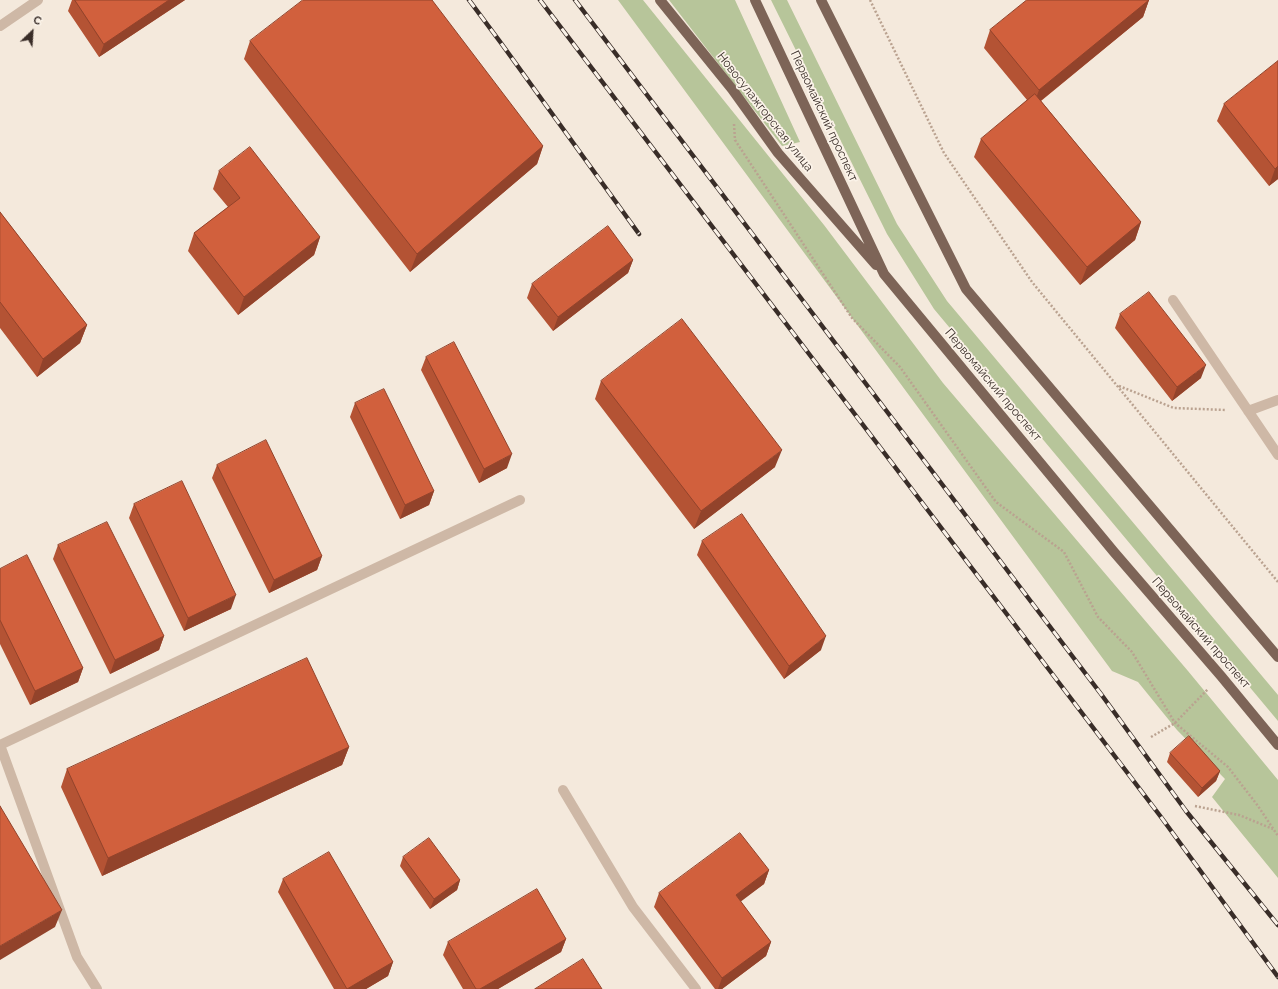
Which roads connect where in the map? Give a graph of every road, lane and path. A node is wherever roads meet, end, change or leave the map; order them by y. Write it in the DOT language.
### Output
graph roads {
  1 [pos="38,0"];
  2 [pos="660,0"];
  3 [pos="755,0"];
  4 [pos="821,0"];
  5 [pos="870,0"];
  6 [pos="0,26"];
  7 [pos="732,89"];
  8 [pos="884,274"];
  9 [pos="1173,300"];
  10 [pos="1118,386"];
  11 [pos="1278,400"];
  12 [pos="1248,411"];
  13 [pos="1278,455"];
  14 [pos="520,500"];
  15 [pos="1278,582"];
  16 [pos="1278,657"];
  17 [pos="1221,676"];
  18 [pos="1175,722"];
  19 [pos="1150,737"];
  20 [pos="0,745"];
  21 [pos="1278,745"];
  22 [pos="563,790"];
  23 [pos="1195,806"];
  24 [pos="1273,830"];
  25 [pos="1278,836"];
  26 [pos="96,989"];
  27 [pos="696,989"];
  1 -- 6 [label="street"];
  2 -- 7 [label="main road, Новосулажгорская улица"];
  3 -- 8 [label="main road, Первомайский проспект"];
  4 -- 16 [label="main road"];
  5 -- 10 [label="path"];
  7 -- 8 [label="main road, Новосулажгорская улица"];
  7 -- 18 [label="path"];
  8 -- 17 [label="main road, Первомайский проспект"];
  9 -- 12 [label="street"];
  10 -- 12 [label="path"];
  10 -- 15 [label="path"];
  11 -- 12 [label="street"];
  12 -- 13 [label="street"];
  14 -- 20 [label="street"];
  17 -- 18 [label="path"];
  17 -- 21 [label="main road, Первомайский проспект"];
  18 -- 19 [label="path"];
  18 -- 24 [label="path"];
  20 -- 26 [label="street"];
  22 -- 27 [label="street"];
  23 -- 24 [label="path"];
  24 -- 25 [label="path"];
}
